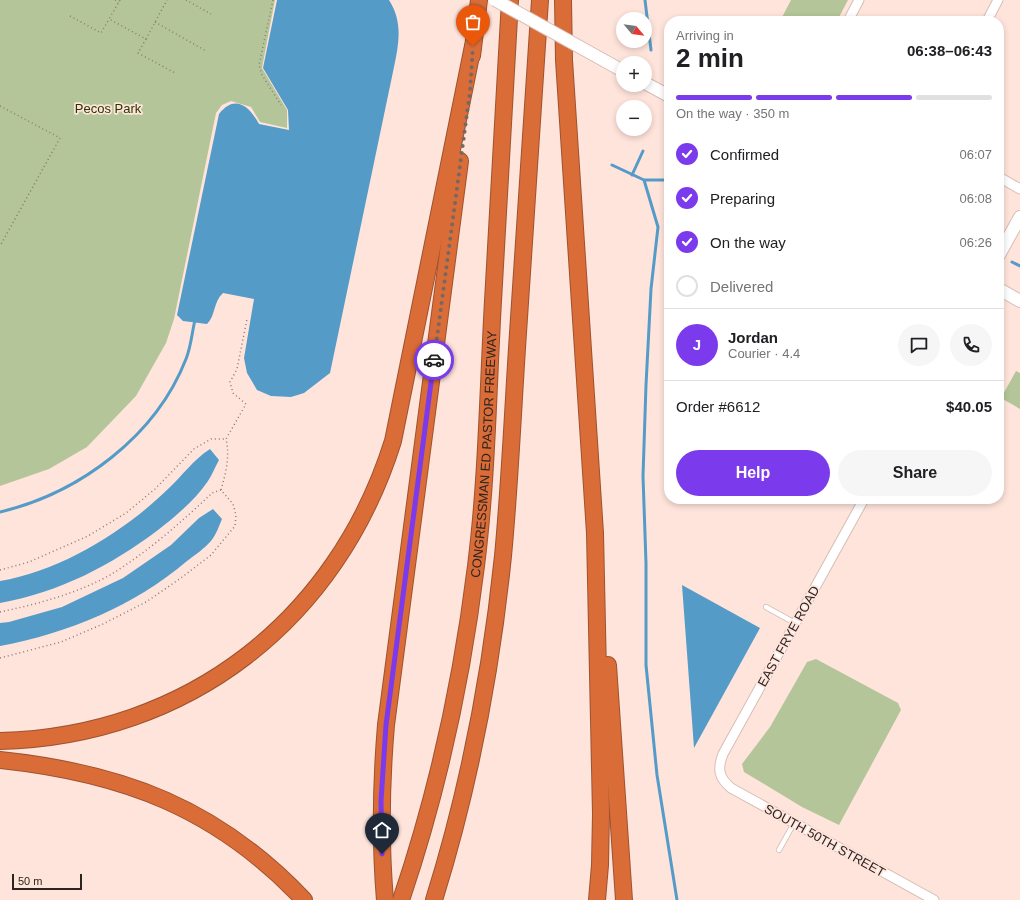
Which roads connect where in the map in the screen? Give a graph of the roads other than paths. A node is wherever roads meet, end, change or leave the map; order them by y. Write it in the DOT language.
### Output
graph roads {
  1 [pos="479,0"];
  2 [pos="495,0"];
  3 [pos="510,0"];
  4 [pos="540,0"];
  5 [pos="562,0"];
  6 [pos="859,0"];
  7 [pos="998,0"];
  8 [pos="851,16"];
  9 [pos="990,16"];
  10 [pos="473,46"];
  11 [pos="616,67"];
  12 [pos="652,87"];
  13 [pos="664,93"];
  14 [pos="1004,180"];
  15 [pos="1020,189"];
  16 [pos="1020,217"];
  17 [pos="1004,246"];
  18 [pos="1004,292"];
  19 [pos="1020,301"];
  20 [pos="861,504"];
  21 [pos="595,533"];
  22 [pos="766,607"];
  23 [pos="795,624"];
  24 [pos="0,741"];
  25 [pos="0,760"];
  26 [pos="720,774"];
  27 [pos="794,823"];
  28 [pos="780,850"];
  29 [pos="304,900"];
  30 [pos="385,900"];
  31 [pos="401,900"];
  32 [pos="434,900"];
  33 [pos="597,900"];
  34 [pos="624,900"];
  35 [pos="934,900"];
  1 -- 10 [label="highway"];
  2 -- 11 [label="street, bridge"];
  3 -- 31 [label="highway, CONGRESSMAN ED PASTOR FREEWAY"];
  4 -- 32 [label="highway, CONGRESSMAN ED PASTOR FREEWAY"];
  5 -- 21 [label="highway"];
  6 -- 8 [label="street"];
  7 -- 9 [label="street"];
  10 -- 24 [label="highway"];
  10 -- 30 [label="highway"];
  12 -- 13 [label="street"];
  14 -- 15 [label="street"];
  16 -- 17 [label="street"];
  18 -- 19 [label="street"];
  20 -- 23 [label="street, EAST FRYE ROAD"];
  21 -- 33 [label="highway"];
  21 -- 34 [label="highway"];
  22 -- 23 [label="lane"];
  23 -- 26 [label="street, EAST FRYE ROAD"];
  25 -- 29 [label="highway"];
  26 -- 27 [label="street, SOUTH 50TH STREET"];
  27 -- 28 [label="lane"];
  27 -- 35 [label="street, SOUTH 50TH STREET"];
}
